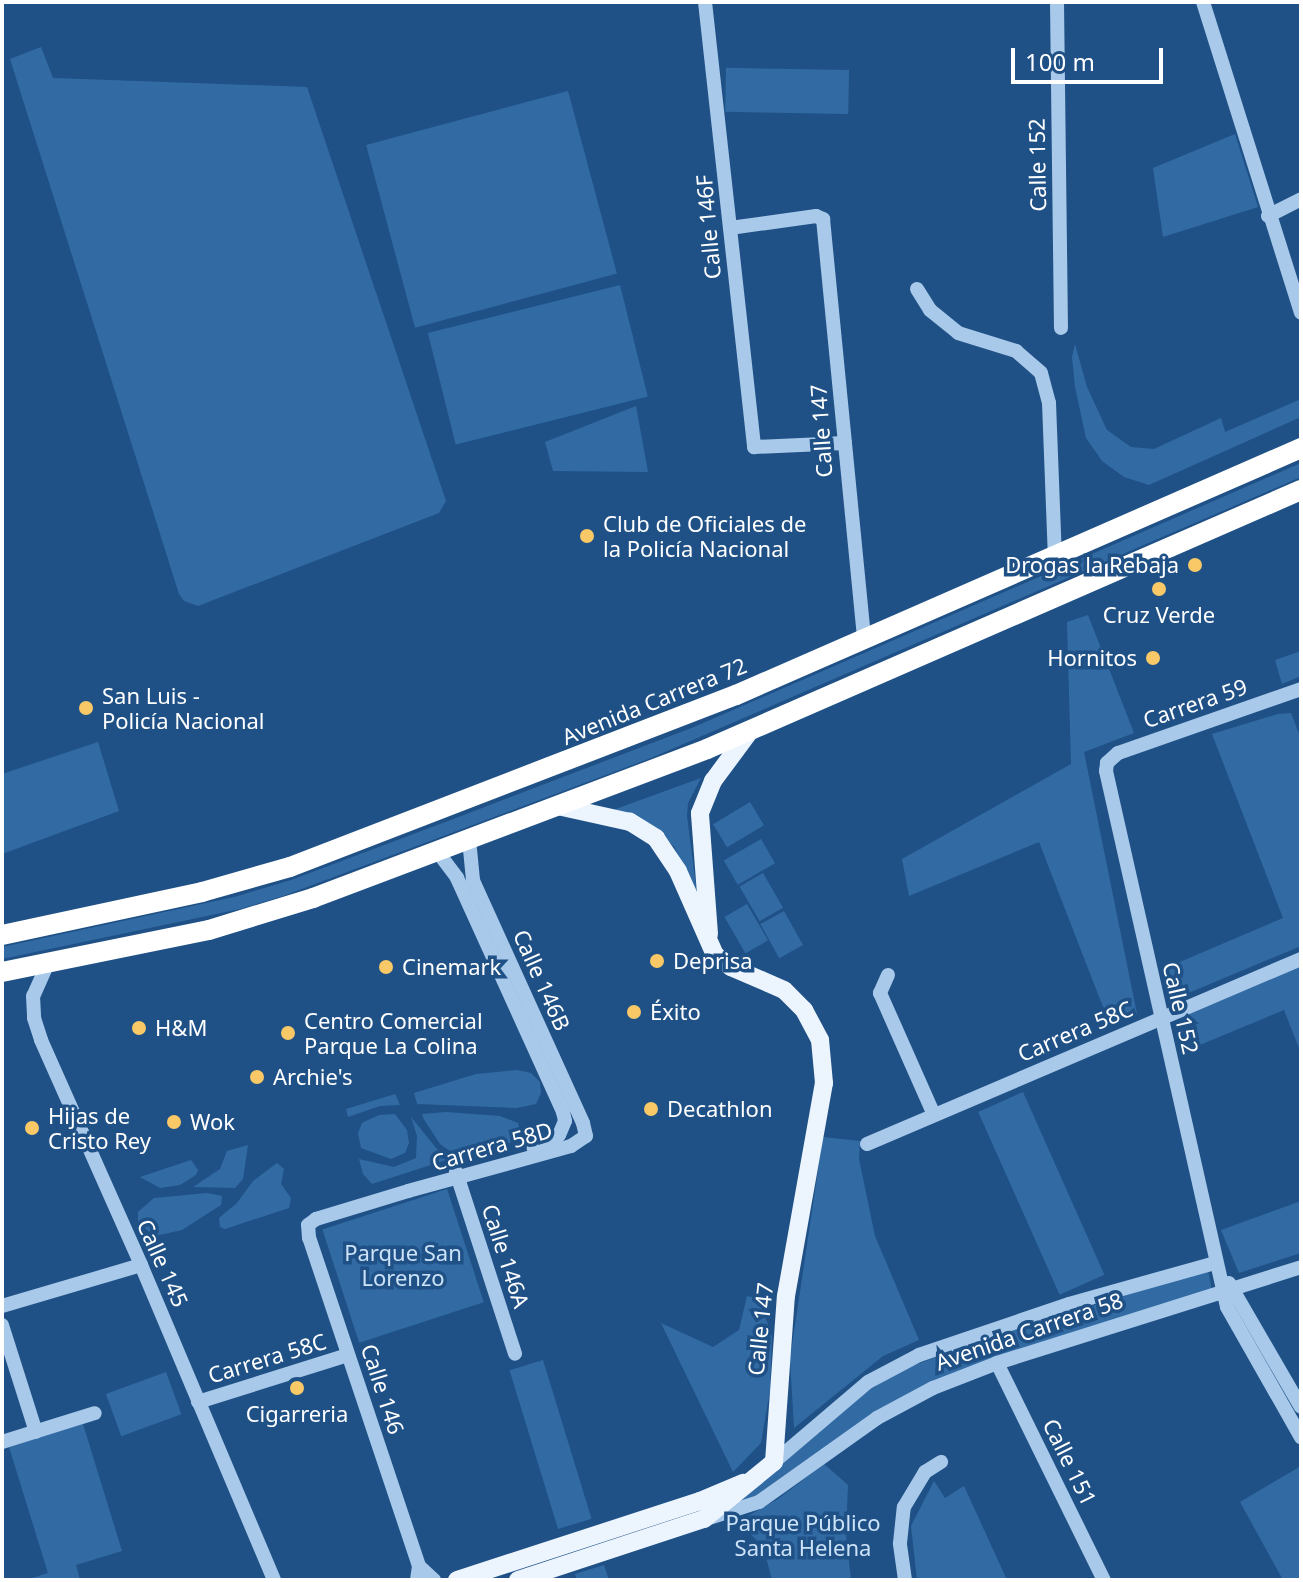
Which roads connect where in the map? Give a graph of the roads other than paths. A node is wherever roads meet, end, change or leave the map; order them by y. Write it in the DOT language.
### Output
graph roads {
  1 [pos="705,2"];
  2 [pos="1057,2"];
  3 [pos="1203,2"];
  4 [pos="1301,199"];
  5 [pos="1268,216"];
  6 [pos="730,228"];
  7 [pos="917,289"];
  8 [pos="1301,313"];
  9 [pos="1061,328"];
  10 [pos="845,443"];
  11 [pos="1301,448"];
  12 [pos="1301,490"];
  13 [pos="1055,557"];
  14 [pos="864,640"];
  15 [pos="1301,689"];
  16 [pos="750,730"];
  17 [pos="1107,763"];
  18 [pos="558,806"];
  19 [pos="469,839"];
  20 [pos="437,851"];
  21 [pos="478,906"];
  22 [pos="2,935"];
  23 [pos="711,949"];
  24 [pos="1301,959"];
  25 [pos="48,963"];
  26 [pos="2,972"];
  27 [pos="888,975"];
  28 [pos="1160,1019"];
  29 [pos="934,1115"];
  30 [pos="563,1128"];
  31 [pos="586,1136"];
  32 [pos="867,1144"];
  33 [pos="457,1176"];
  34 [pos="308,1225"];
  35 [pos="1215,1263"];
  36 [pos="141,1265"];
  37 [pos="1301,1267"];
  38 [pos="1228,1292"];
  39 [pos="2,1306"];
  40 [pos="2,1325"];
  41 [pos="515,1354"];
  42 [pos="348,1355"];
  43 [pos="997,1363"];
  44 [pos="198,1402"];
  45 [pos="1301,1407"];
  46 [pos="95,1413"];
  47 [pos="36,1432"];
  48 [pos="1301,1437"];
  49 [pos="2,1442"];
  50 [pos="774,1462"];
  51 [pos="941,1462"];
  52 [pos="756,1477"];
  53 [pos="704,1519"];
  54 [pos="418,1573"];
  55 [pos="274,1580"];
  56 [pos="434,1580"];
  57 [pos="457,1580"];
  58 [pos="518,1580"];
  59 [pos="905,1580"];
  60 [pos="1104,1580"];
  1 -- 6 [label="street, Calle 146F"];
  2 -- 9 [label="street, Calle 152"];
  3 -- 5 [label="street"];
  4 -- 5 [label="street"];
  5 -- 8 [label="street"];
  6 -- 10 [label="street, Calle 146F"];
  6 -- 10 [label="street, Calle 147"];
  7 -- 13 [label="street"];
  10 -- 14 [label="street, Calle 147"];
  11 -- 13 [label="highway, Avenida Carrera 72"];
  12 -- 16 [label="highway"];
  13 -- 14 [label="highway, Avenida Carrera 72"];
  14 -- 22 [label="highway, Avenida Carrera 72"];
  15 -- 17 [label="street, Carrera 59"];
  16 -- 18 [label="highway"];
  16 -- 23 [label="main road"];
  17 -- 28 [label="street, Calle 152"];
  18 -- 19 [label="highway"];
  18 -- 23 [label="main road"];
  19 -- 20 [label="highway"];
  19 -- 21 [label="street, Calle 146B"];
  20 -- 21 [label="street, Calle 146B"];
  20 -- 25 [label="highway"];
  21 -- 30 [label="street, Calle 146B"];
  21 -- 31 [label="street, Calle 146B"];
  23 -- 50 [label="main road, Calle 147"];
  24 -- 28 [label="street, Carrera 58C"];
  25 -- 26 [label="highway"];
  25 -- 36 [label="street, Calle 145"];
  27 -- 29 [label="street"];
  28 -- 29 [label="street, Carrera 58C"];
  28 -- 35 [label="street, Calle 152"];
  29 -- 32 [label="street, Carrera 58C"];
  30 -- 33 [label="street, Carrera 58D"];
  31 -- 33 [label="street, Carrera 58D"];
  33 -- 34 [label="street, Carrera 58D"];
  33 -- 41 [label="street, Calle 146A"];
  34 -- 42 [label="street, Calle 146"];
  35 -- 38 [label="street, Calle 152"];
  35 -- 50 [label="street, Avenida Carrera 58"];
  36 -- 39 [label="street"];
  36 -- 44 [label="street, Calle 145"];
  37 -- 38 [label="street, Avenida Carrera 58"];
  38 -- 43 [label="street, Avenida Carrera 58"];
  38 -- 45 [label="street, Calle 152"];
  38 -- 48 [label="street, Calle 152"];
  40 -- 47 [label="street"];
  42 -- 44 [label="street, Carrera 58C"];
  42 -- 54 [label="street, Calle 146"];
  43 -- 53 [label="street, Avenida Carrera 58"];
  43 -- 60 [label="street, Calle 151"];
  44 -- 55 [label="street, Calle 145"];
  46 -- 47 [label="street"];
  47 -- 49 [label="street"];
  50 -- 52 [label="main road, Avenida Carrera 58"];
  51 -- 59 [label="street"];
  52 -- 53 [label="main road, Avenida Carrera 58"];
  52 -- 57 [label="main road, Avenida Carrera 58"];
  53 -- 58 [label="main road, Avenida Carrera 58"];
  54 -- 56 [label="street, Calle 146"];
}
